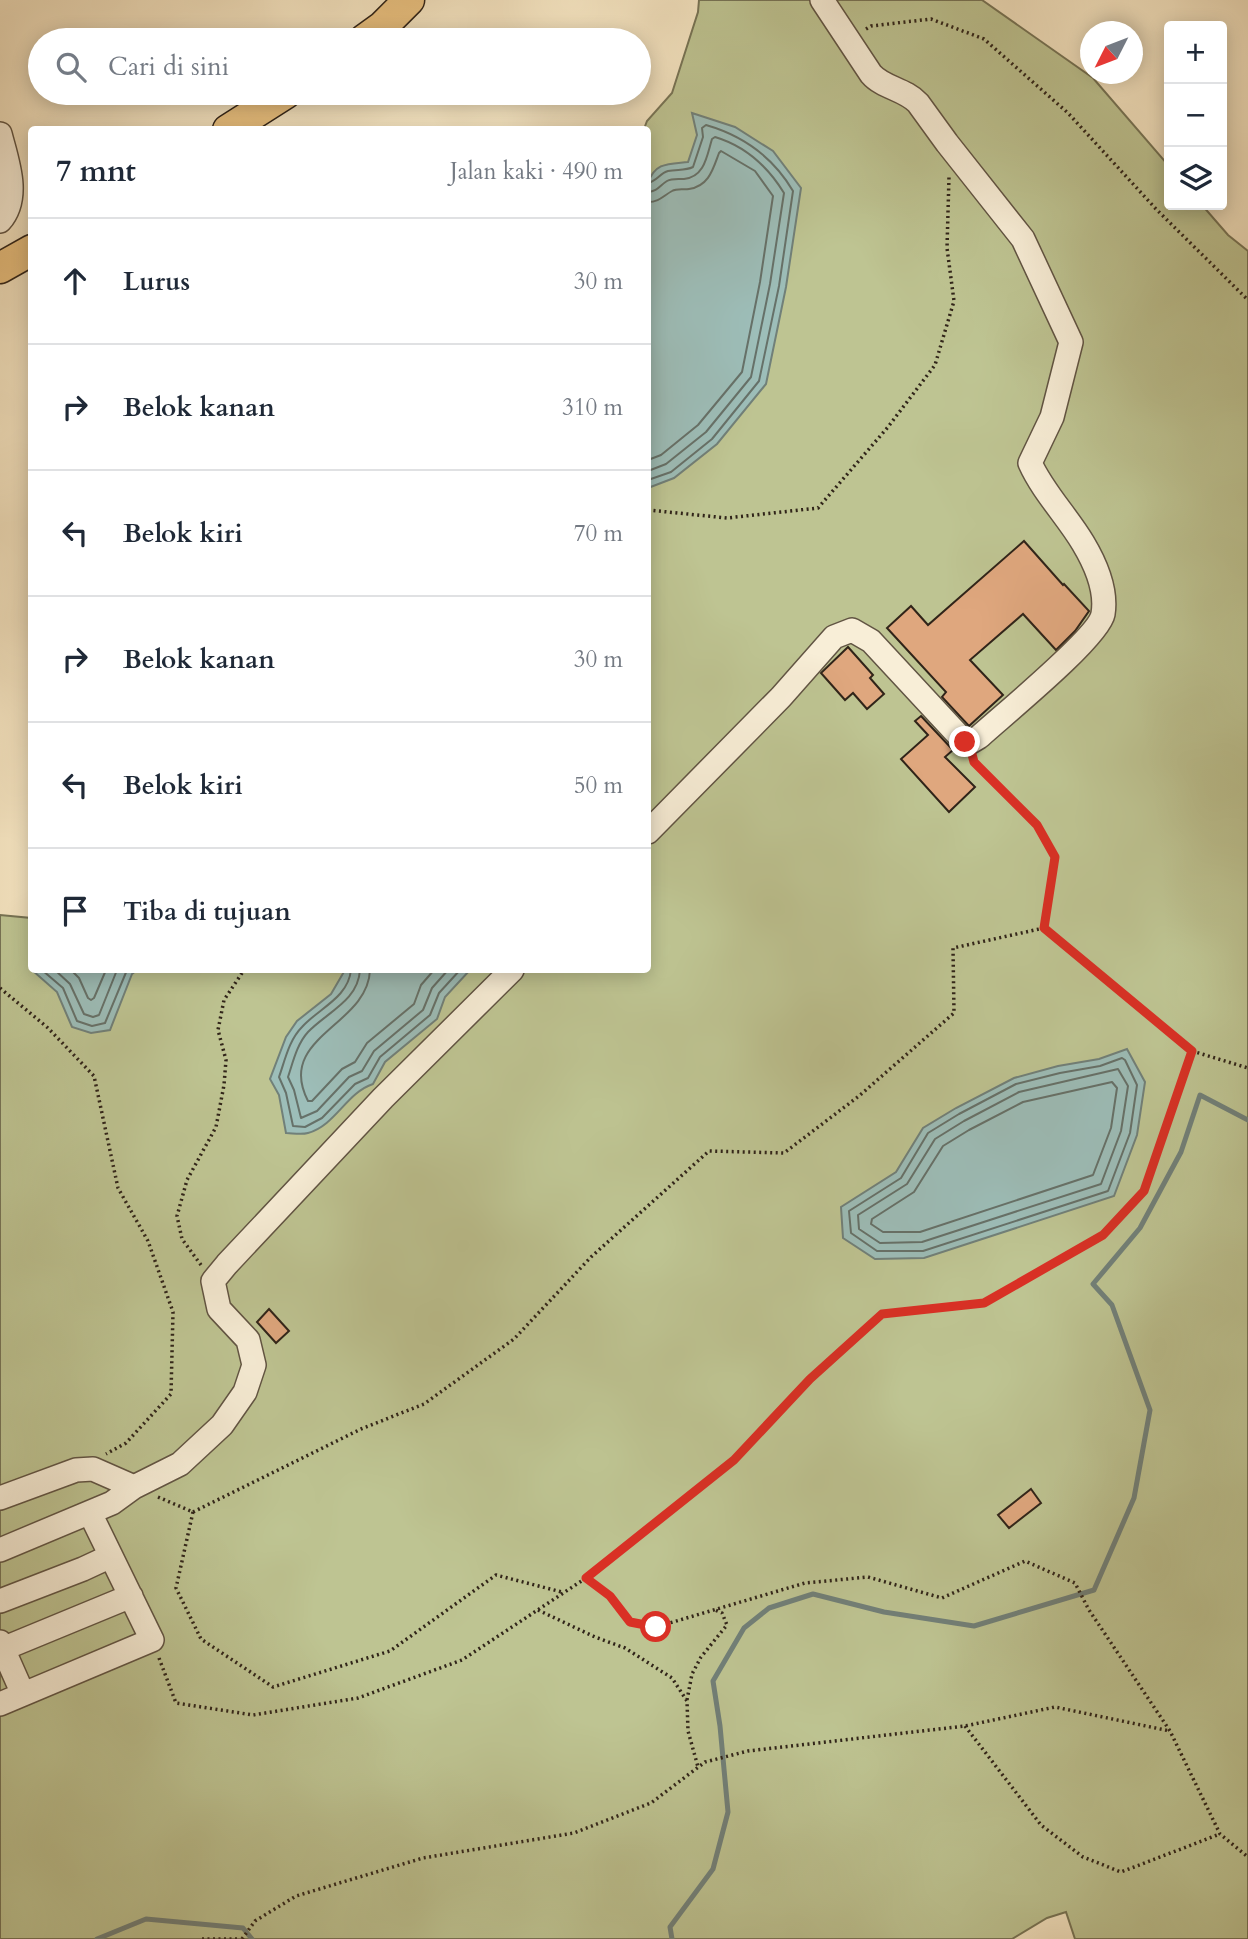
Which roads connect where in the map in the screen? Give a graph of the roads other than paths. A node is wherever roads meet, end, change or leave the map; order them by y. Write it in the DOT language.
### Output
graph roads {
  1 [pos="409,0"];
  2 [pos="822,0"];
  3 [pos="381,28"];
  4 [pos="267,105"];
  5 [pos="234,126"];
  6 [pos="0,134"];
  7 [pos="0,220"];
  8 [pos="28,252"];
  9 [pos="0,268"];
  10 [pos="651,829"];
  11 [pos="509,973"];
  12 [pos="134,1487"];
  13 [pos="0,1498"];
  14 [pos="90,1513"];
  15 [pos="0,1550"];
  16 [pos="111,1556"];
  17 [pos="131,1596"];
  18 [pos="0,1601"];
  19 [pos="1,1647"];
  20 [pos="23,1694"];
  21 [pos="0,1704"];
  1 -- 3 [label="main road"];
  2 -- 10 [label="street"];
  4 -- 5 [label="main road"];
  6 -- 7 [label="street"];
  8 -- 9 [label="main road"];
  11 -- 12 [label="street"];
  12 -- 13 [label="street"];
  12 -- 14 [label="street"];
  14 -- 15 [label="street"];
  14 -- 16 [label="street"];
  16 -- 17 [label="street"];
  16 -- 18 [label="street"];
  17 -- 19 [label="street"];
  17 -- 20 [label="street"];
  19 -- 20 [label="street"];
  20 -- 21 [label="street"];
}
